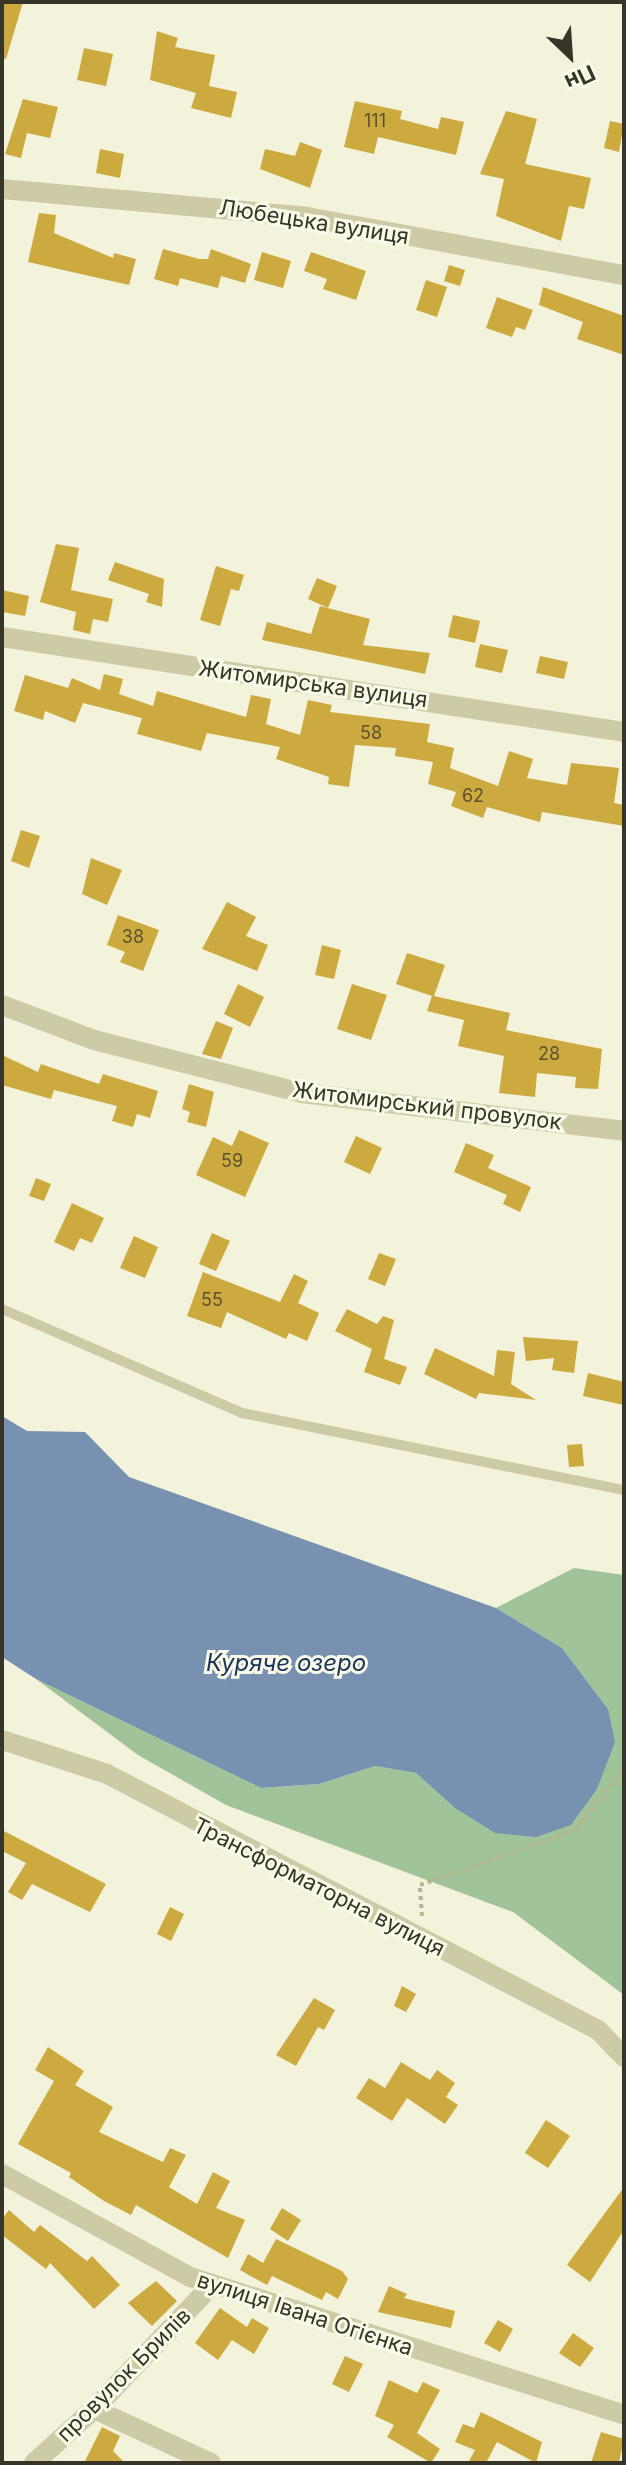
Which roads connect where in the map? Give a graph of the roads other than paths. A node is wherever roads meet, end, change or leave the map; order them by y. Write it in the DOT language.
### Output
graph roads {
  1 [pos="2,189"];
  2 [pos="624,275"];
  3 [pos="2,637"];
  4 [pos="624,732"];
  5 [pos="2,1005"];
  6 [pos="624,1131"];
  7 [pos="2,1309"];
  8 [pos="624,1490"];
  9 [pos="2,1740"];
  10 [pos="624,2057"];
  11 [pos="2,2174"];
  12 [pos="212,2285"];
  13 [pos="94,2409"];
  14 [pos="624,2415"];
  15 [pos="34,2463"];
  16 [pos="211,2463"];
  1 -- 2 [label="street, Любецька вулиця"];
  3 -- 4 [label="street, Житомирська вулиця"];
  5 -- 6 [label="street, Житомирський провулок"];
  7 -- 8 [label="lane"];
  9 -- 10 [label="street, Трансформаторна вулиця"];
  11 -- 12 [label="street, вулиця Івана Огієнка"];
  12 -- 13 [label="street, провулок Брилів"];
  12 -- 14 [label="street, вулиця Івана Огієнка"];
  13 -- 15 [label="street, провулок Брилів"];
  13 -- 16 [label="street"];
}
